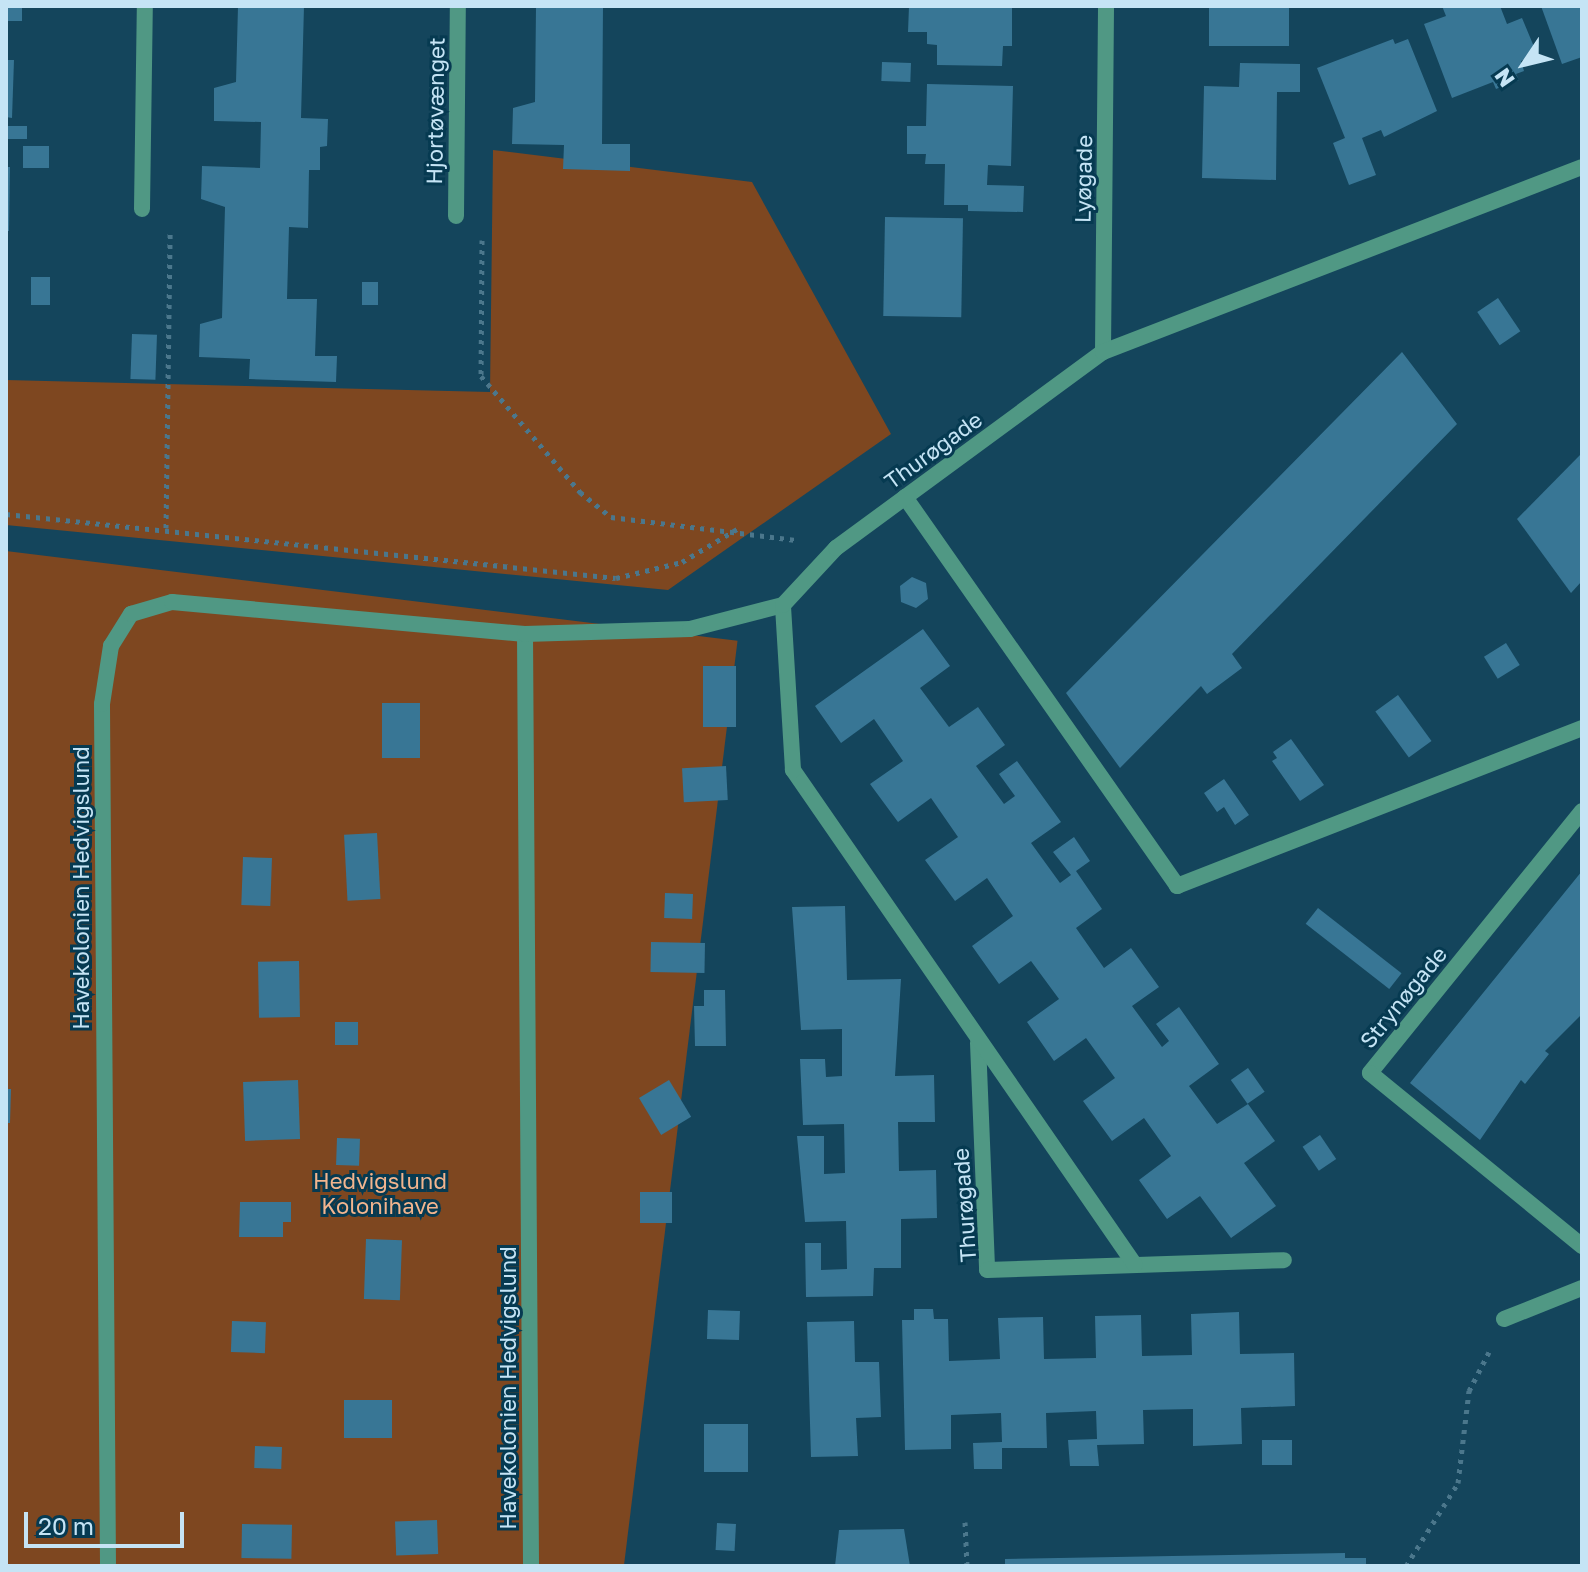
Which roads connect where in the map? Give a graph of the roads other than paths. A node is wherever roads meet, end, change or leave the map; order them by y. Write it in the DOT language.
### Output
graph roads {
  1 [pos="145,6"];
  2 [pos="458,6"];
  3 [pos="1106,6"];
  4 [pos="1582,167"];
  5 [pos="142,209"];
  6 [pos="456,216"];
  7 [pos="1103,352"];
  8 [pos="905,497"];
  9 [pos="783,605"];
  10 [pos="525,634"];
  11 [pos="1582,728"];
  12 [pos="1582,811"];
  13 [pos="978,1041"];
  14 [pos="1582,1246"];
  15 [pos="1284,1260"];
  16 [pos="1135,1265"];
  17 [pos="1582,1288"];
  18 [pos="1504,1319"];
  19 [pos="108,1566"];
  20 [pos="531,1566"];
  1 -- 5 [label="street"];
  2 -- 6 [label="street, Hjortøvænget"];
  3 -- 7 [label="street, Lyøgade"];
  4 -- 7 [label="street, Thurøgade"];
  7 -- 8 [label="street, Thurøgade"];
  8 -- 9 [label="street, Thurøgade"];
  8 -- 11 [label="street"];
  9 -- 10 [label="street, Havekolonien Hedvigslund"];
  9 -- 13 [label="street"];
  10 -- 19 [label="street, Havekolonien Hedvigslund"];
  10 -- 20 [label="street, Havekolonien Hedvigslund"];
  12 -- 14 [label="street, Strynøgade"];
  13 -- 16 [label="street"];
  13 -- 16 [label="street, Thurøgade"];
  15 -- 16 [label="street, Thurøgade"];
  17 -- 18 [label="street"];
}
